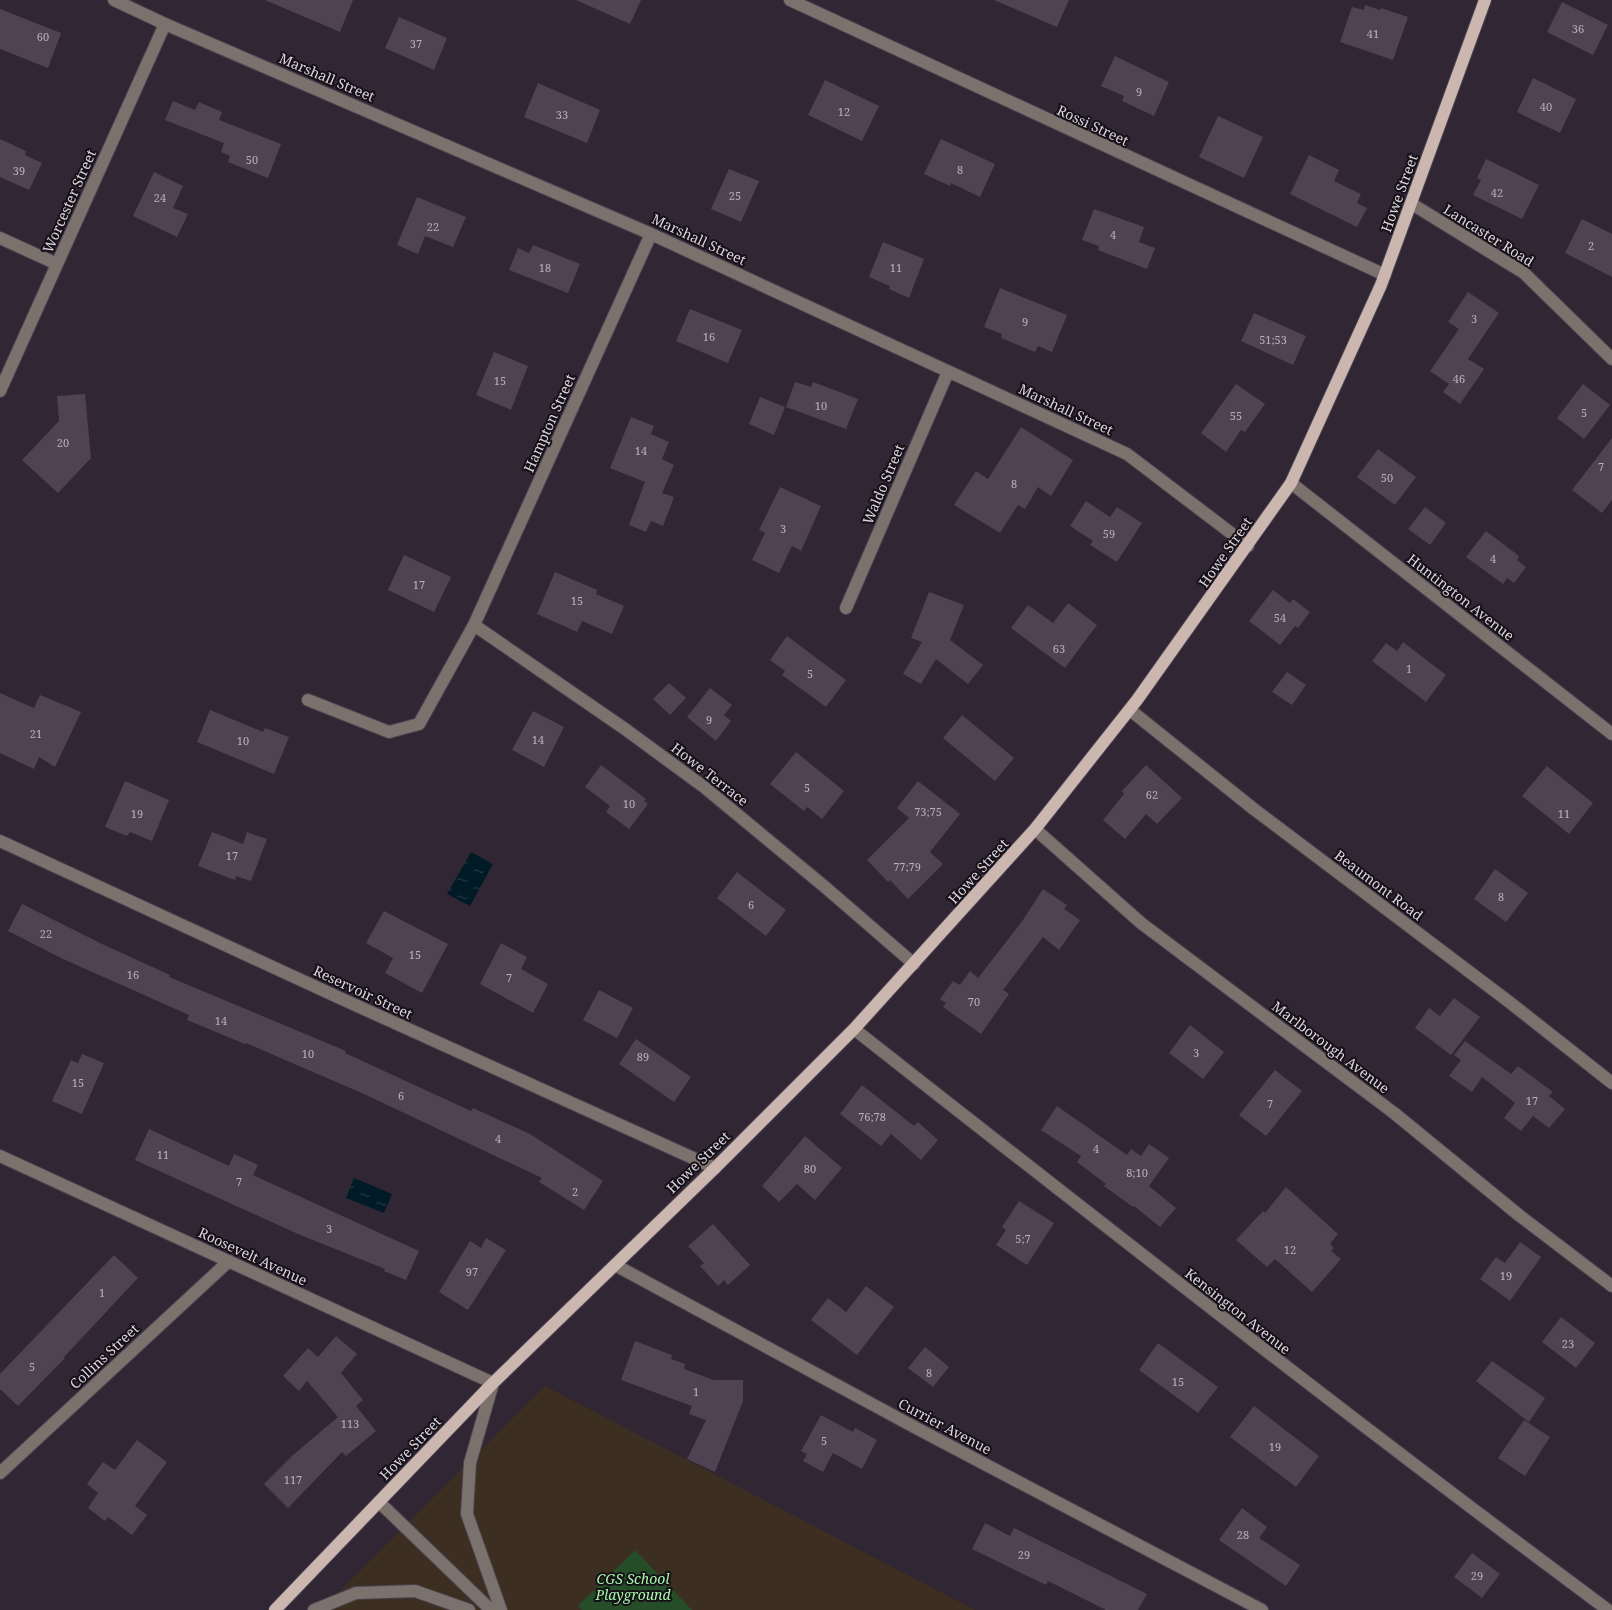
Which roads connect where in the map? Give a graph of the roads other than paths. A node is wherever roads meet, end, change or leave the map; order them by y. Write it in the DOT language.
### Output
graph roads {
  1 [pos="114,0"];
  2 [pos="790,0"];
  3 [pos="1485,0"];
  4 [pos="165,24"];
  5 [pos="1412,204"];
  6 [pos="652,234"];
  7 [pos="0,238"];
  8 [pos="57,264"];
  9 [pos="1385,275"];
  10 [pos="1612,359"];
  11 [pos="948,372"];
  12 [pos="0,391"];
  13 [pos="1292,483"];
  14 [pos="1248,546"];
  15 [pos="846,608"];
  16 [pos="474,625"];
  17 [pos="308,700"];
  18 [pos="1130,710"];
  19 [pos="1612,734"];
  20 [pos="1035,829"];
  21 [pos="0,841"];
  22 [pos="914,964"];
  23 [pos="854,1029"];
  24 [pos="1612,1083"];
  25 [pos="0,1156"];
  26 [pos="715,1168"];
  27 [pos="229,1262"];
  28 [pos="615,1265"];
  29 [pos="1612,1286"];
  30 [pos="493,1383"];
  31 [pos="0,1473"];
  32 [pos="379,1502"];
  33 [pos="275,1610"];
  34 [pos="314,1610"];
  35 [pos="469,1610"];
  36 [pos="491,1610"];
  37 [pos="501,1610"];
  38 [pos="1262,1610"];
  39 [pos="1608,1610"];
  1 -- 4 [label="street, Marshall Street"];
  2 -- 9 [label="street, Rossi Street"];
  3 -- 5 [label="main road, Howe Street"];
  4 -- 6 [label="street, Marshall Street"];
  4 -- 8 [label="street, Worcester Street"];
  5 -- 9 [label="main road, Howe Street"];
  5 -- 10 [label="street, Lancaster Road"];
  6 -- 11 [label="street, Marshall Street"];
  6 -- 16 [label="street, Hampton Street"];
  7 -- 8 [label="street"];
  8 -- 12 [label="street, Worcester Street"];
  9 -- 13 [label="main road, Howe Street"];
  11 -- 14 [label="street, Marshall Street"];
  11 -- 15 [label="street, Waldo Street"];
  13 -- 14 [label="main road, Howe Street"];
  13 -- 19 [label="street, Huntington Avenue"];
  14 -- 18 [label="main road, Howe Street"];
  16 -- 17 [label="street, Hampton Street"];
  16 -- 22 [label="street, Howe Terrace"];
  18 -- 20 [label="main road, Howe Street"];
  18 -- 24 [label="street, Beaumont Road"];
  20 -- 22 [label="main road, Howe Street"];
  20 -- 29 [label="street, Marlborough Avenue"];
  21 -- 26 [label="street, Reservoir Street"];
  22 -- 23 [label="main road, Howe Street"];
  23 -- 26 [label="main road, Howe Street"];
  23 -- 39 [label="street, Kensington Avenue"];
  25 -- 27 [label="street, Roosevelt Avenue"];
  26 -- 28 [label="main road, Howe Street"];
  27 -- 30 [label="street, Roosevelt Avenue"];
  27 -- 31 [label="street, Collins Street"];
  28 -- 30 [label="main road, Howe Street"];
  28 -- 38 [label="street, Currier Avenue"];
  30 -- 32 [label="main road, Howe Street"];
  30 -- 37 [label="street"];
  32 -- 33 [label="main road, Howe Street"];
  32 -- 36 [label="street"];
  34 -- 35 [label="street"];
}
